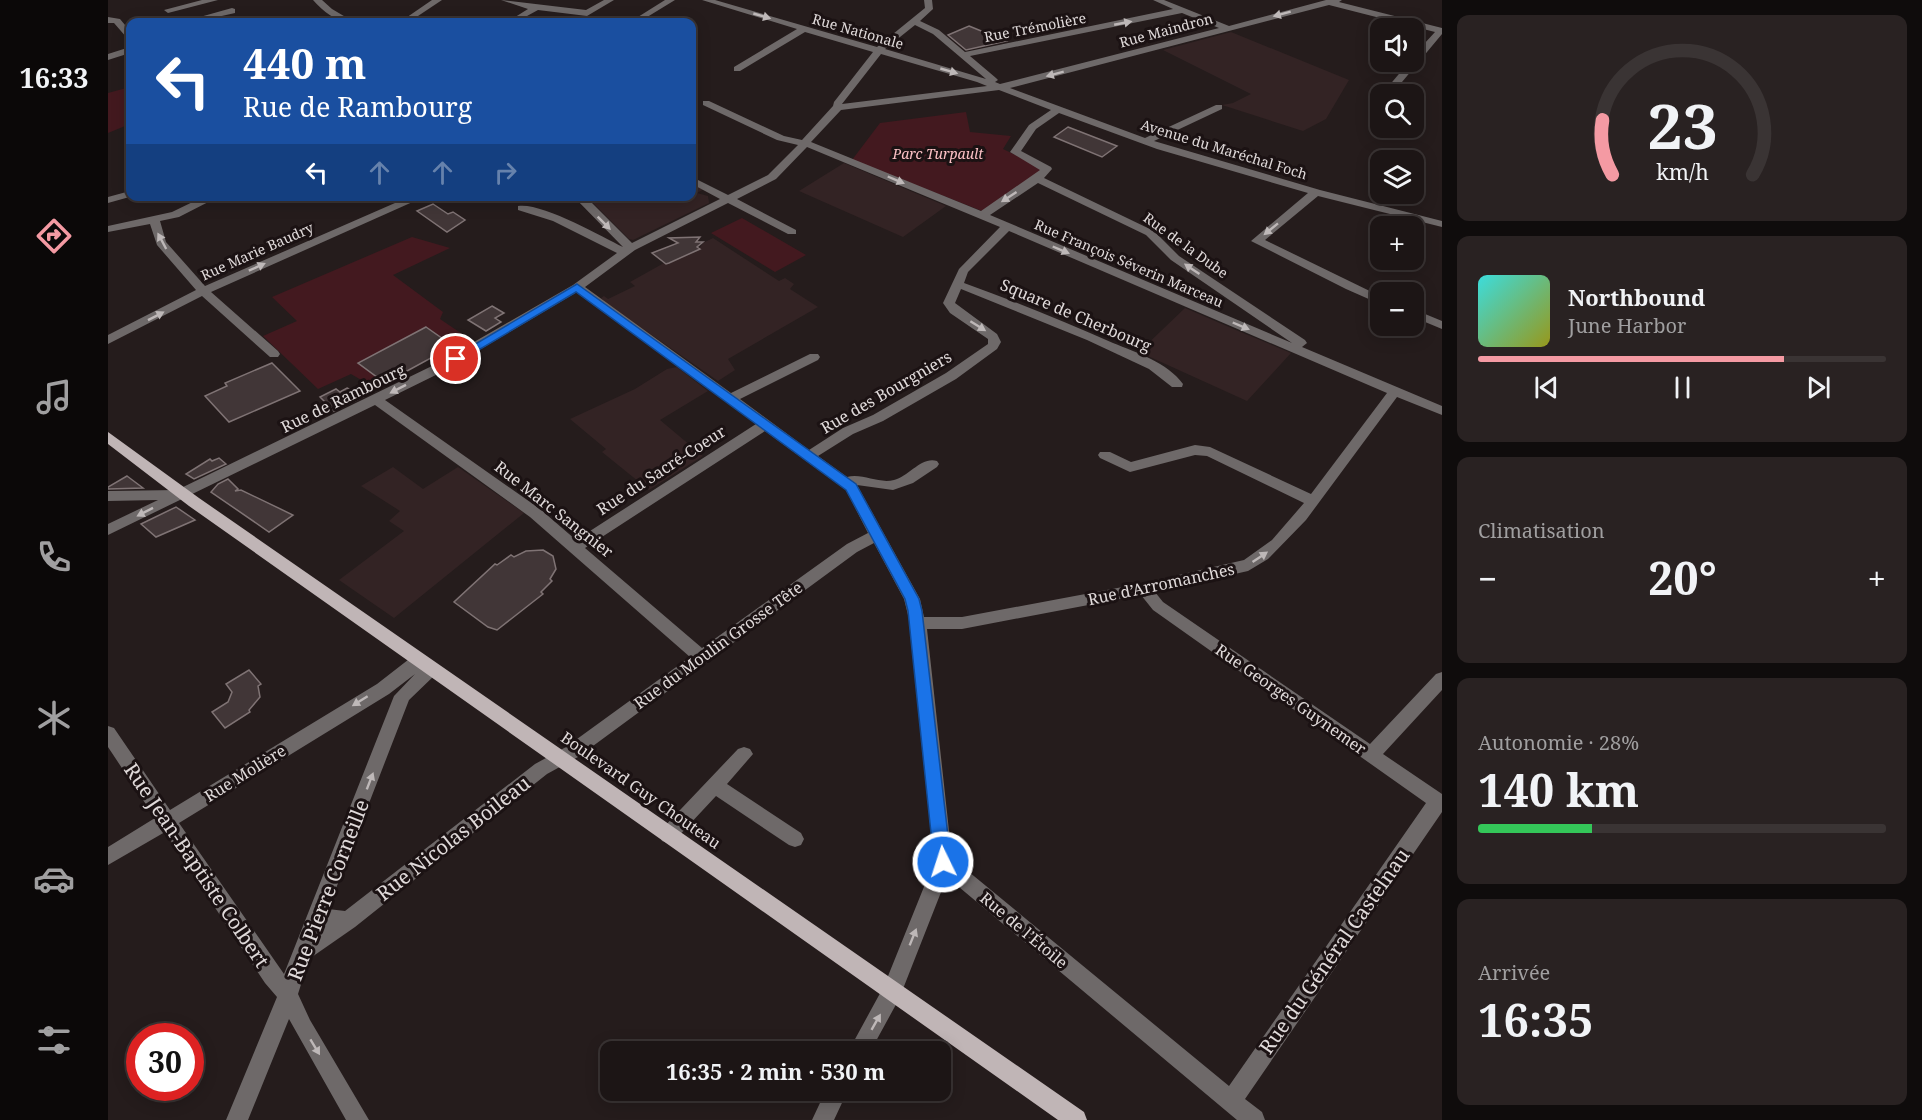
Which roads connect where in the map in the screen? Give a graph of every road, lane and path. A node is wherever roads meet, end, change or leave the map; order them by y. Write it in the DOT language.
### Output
graph roads {
  1 [pos="214,0"];
  2 [pos="226,0"];
  3 [pos="317,0"];
  4 [pos="438,0"];
  5 [pos="506,0"];
  6 [pos="550,0"];
  7 [pos="610,0"];
  8 [pos="671,0"];
  9 [pos="706,0"];
  10 [pos="928,0"];
  11 [pos="1157,0"];
  12 [pos="1338,0"];
  13 [pos="1328,2"];
  14 [pos="537,7"];
  15 [pos="168,10"];
  16 [pos="1183,10"];
  17 [pos="232,11"];
  18 [pos="203,18"];
  19 [pos="237,18"];
  20 [pos="334,18"];
  21 [pos="410,18"];
  22 [pos="519,18"];
  23 [pos="641,18"];
  24 [pos="108,20"];
  25 [pos="914,21"];
  26 [pos="1227,28"];
  27 [pos="803,29"];
  28 [pos="126,31"];
  29 [pos="1441,31"];
  30 [pos="1424,49"];
  31 [pos="126,51"];
  32 [pos="878,51"];
  33 [pos="963,55"];
  34 [pos="108,57"];
  35 [pos="736,69"];
  36 [pos="1405,72"];
  37 [pos="1396,84"];
  38 [pos="1002,87"];
  39 [pos="705,103"];
  40 [pos="1219,106"];
  41 [pos="838,107"];
  42 [pos="1058,109"];
  43 [pos="805,142"];
  44 [pos="1146,142"];
  45 [pos="1037,179"];
  46 [pos="696,182"];
  47 [pos="1316,192"];
  48 [pos="126,195"];
  49 [pos="728,199"];
  50 [pos="108,200"];
  51 [pos="206,201"];
  52 [pos="410,201"];
  53 [pos="583,201"];
  54 [pos="522,208"];
  55 [pos="981,216"];
  56 [pos="154,220"];
  57 [pos="1442,224"];
  58 [pos="1007,227"];
  59 [pos="108,229"];
  60 [pos="792,232"];
  61 [pos="628,250"];
  62 [pos="957,284"];
  63 [pos="577,287"];
  64 [pos="203,291"];
  65 [pos="1370,296"];
  66 [pos="1424,318"];
  67 [pos="1442,325"];
  68 [pos="108,340"];
  69 [pos="1302,351"];
  70 [pos="274,354"];
  71 [pos="814,357"];
  72 [pos="1177,384"];
  73 [pos="1395,391"];
  74 [pos="730,399"];
  75 [pos="377,400"];
  76 [pos="1440,407"];
  77 [pos="765,424"];
  78 [pos="108,437"];
  79 [pos="1105,455"];
  80 [pos="809,456"];
  81 [pos="932,464"];
  82 [pos="845,482"];
  83 [pos="182,493"];
  84 [pos="108,496"];
  85 [pos="1313,501"];
  86 [pos="108,530"];
  87 [pos="878,534"];
  88 [pos="576,547"];
  89 [pos="1144,589"];
  90 [pos="918,623"];
  91 [pos="700,657"];
  92 [pos="424,665"];
  93 [pos="1442,679"];
  94 [pos="383,689"];
  95 [pos="402,696"];
  96 [pos="108,733"];
  97 [pos="744,754"];
  98 [pos="1371,754"];
  99 [pos="560,759"];
  100 [pos="715,786"];
  101 [pos="1440,803"];
  102 [pos="167,822"];
  103 [pos="668,835"];
  104 [pos="795,839"];
  105 [pos="108,857"];
  106 [pos="943,862"];
  107 [pos="317,917"];
  108 [pos="348,921"];
  109 [pos="303,953"];
  110 [pos="892,992"];
  111 [pos="288,995"];
  112 [pos="864,1041"];
  113 [pos="832,1101"];
  114 [pos="1231,1101"];
  115 [pos="237,1120"];
  116 [pos="358,1120"];
  117 [pos="823,1120"];
  118 [pos="1076,1120"];
  119 [pos="1254,1120"];
  1 -- 15 [label="street"];
  2 -- 17 [label="street"];
  3 -- 20 [label="street"];
  4 -- 21 [label="street"];
  5 -- 14 [label="street"];
  6 -- 14 [label="street"];
  7 -- 14 [label="street"];
  8 -- 23 [label="street"];
  9 -- 27 [label="street, Rue Nationale, one-way"];
  10 -- 25 [label="street, Rue de Rambourg"];
  11 -- 16 [label="street"];
  12 -- 13 [label="street, Rue Maindron"];
  13 -- 26 [label="street, Rue Maindron, one-way"];
  13 -- 29 [label="street"];
  14 -- 22 [label="street"];
  16 -- 26 [label="street"];
  33 -- 16 [label="street, Rue Trémolière, one-way"];
  17 -- 18 [label="street"];
  17 -- 19 [label="street"];
  24 -- 28 [label="street"];
  25 -- 32 [label="street, Rue de Rambourg"];
  25 -- 33 [label="street"];
  26 -- 38 [label="street, Rue Maindron, one-way"];
  27 -- 32 [label="street, Rue Nationale"];
  27 -- 35 [label="street"];
  29 -- 30 [label="street"];
  31 -- 34 [label="street"];
  32 -- 38 [label="street, Rue Nationale, one-way"];
  32 -- 41 [label="street, Rue de Rambourg"];
  33 -- 38 [label="street"];
  36 -- 37 [label="street"];
  38 -- 41 [label="street, Rue Maindron"];
  38 -- 42 [label="street, Avenue du Maréchal Foch"];
  39 -- 43 [label="street, Rue François Séverin Marceau"];
  40 -- 44 [label="street"];
  41 -- 43 [label="street, Rue de Rambourg"];
  42 -- 44 [label="street, Avenue du Maréchal Foch"];
  42 -- 45 [label="street"];
  43 -- 49 [label="street, Rue de Rambourg"];
  43 -- 55 [label="street, Rue François Séverin Marceau, one-way"];
  44 -- 47 [label="street, Avenue du Maréchal Foch"];
  45 -- 55 [label="street, one-way"];
  69 -- 45 [label="street, Rue de la Dube, one-way"];
  46 -- 49 [label="street"];
  47 -- 57 [label="street, Avenue du Maréchal Foch"];
  47 -- 65 [label="street, one-way"];
  48 -- 50 [label="street"];
  49 -- 60 [label="street"];
  49 -- 61 [label="street, Rue de Rambourg"];
  51 -- 56 [label="street"];
  64 -- 52 [label="street, Rue Marie Baudry, one-way"];
  53 -- 61 [label="street, one-way"];
  54 -- 61 [label="street"];
  55 -- 58 [label="street, Rue François Séverin Marceau"];
  56 -- 59 [label="street"];
  64 -- 56 [label="street, one-way"];
  58 -- 62 [label="street"];
  58 -- 69 [label="street, Rue François Séverin Marceau, one-way"];
  61 -- 63 [label="street, Rue de Rambourg"];
  62 -- 72 [label="street, Square de Cherbourg"];
  62 -- 80 [label="street, Rue des Bourgniers, one-way"];
  63 -- 74 [label="street"];
  63 -- 75 [label="street, Rue de Rambourg, one-way"];
  68 -- 64 [label="street, Rue Marie Baudry, one-way"];
  64 -- 70 [label="street"];
  66 -- 67 [label="street"];
  69 -- 73 [label="street, Rue François Séverin Marceau"];
  71 -- 74 [label="street"];
  73 -- 76 [label="street, Rue François Séverin Marceau"];
  73 -- 85 [label="street, Rue d’Arromanches"];
  74 -- 77 [label="street"];
  75 -- 83 [label="street, Rue de Rambourg"];
  75 -- 88 [label="street, Rue Marc Sangnier"];
  77 -- 80 [label="street"];
  77 -- 88 [label="street, Rue du Sacré-Coeur"];
  78 -- 83 [label="main road, Boulevard Guy Chouteau"];
  79 -- 85 [label="street"];
  80 -- 82 [label="street"];
  81 -- 82 [label="street"];
  82 -- 87 [label="street"];
  83 -- 84 [label="street"];
  83 -- 86 [label="street, one-way"];
  83 -- 92 [label="main road, Boulevard Guy Chouteau"];
  89 -- 85 [label="street, Rue d’Arromanches, one-way"];
  87 -- 90 [label="street"];
  87 -- 91 [label="street, Rue du Moulin Grosse Tête"];
  88 -- 91 [label="street, Rue Marc Sangnier"];
  89 -- 90 [label="street, Rue d’Arromanches"];
  89 -- 98 [label="street, Rue Georges Guynemer"];
  90 -- 106 [label="street"];
  91 -- 99 [label="street, Rue du Moulin Grosse Tête"];
  92 -- 94 [label="street, Rue Molière"];
  92 -- 95 [label="street, Rue Pierre Corneille"];
  92 -- 99 [label="main road, Boulevard Guy Chouteau"];
  93 -- 98 [label="street"];
  94 -- 95 [label="street"];
  94 -- 102 [label="street, Rue Molière, one-way"];
  107 -- 95 [label="street, Rue Pierre Corneille, one-way"];
  96 -- 102 [label="street, Rue Jean-Baptiste Colbert"];
  97 -- 100 [label="street"];
  98 -- 101 [label="street, Rue Georges Guynemer"];
  99 -- 103 [label="main road, Boulevard Guy Chouteau"];
  99 -- 108 [label="street, Rue Nicolas Boileau"];
  100 -- 103 [label="street"];
  100 -- 104 [label="street"];
  101 -- 114 [label="street, Rue du Général Castelnau"];
  102 -- 105 [label="street, Rue Molière"];
  102 -- 111 [label="street, Rue Jean-Baptiste Colbert"];
  103 -- 110 [label="main road, Boulevard Guy Chouteau"];
  110 -- 106 [label="street, one-way"];
  106 -- 114 [label="street, Rue de l’Étoile"];
  107 -- 108 [label="street"];
  107 -- 109 [label="street, Rue Pierre Corneille"];
  108 -- 109 [label="street, Rue Nicolas Boileau"];
  109 -- 111 [label="street, Rue Pierre Corneille"];
  112 -- 110 [label="street, one-way"];
  110 -- 118 [label="main road, Boulevard Guy Chouteau"];
  111 -- 115 [label="street, Rue Pierre Corneille"];
  111 -- 116 [label="street, Rue Jean-Baptiste Colbert, one-way"];
  113 -- 117 [label="street"];
  114 -- 119 [label="street, Rue de l’Étoile"];
}
